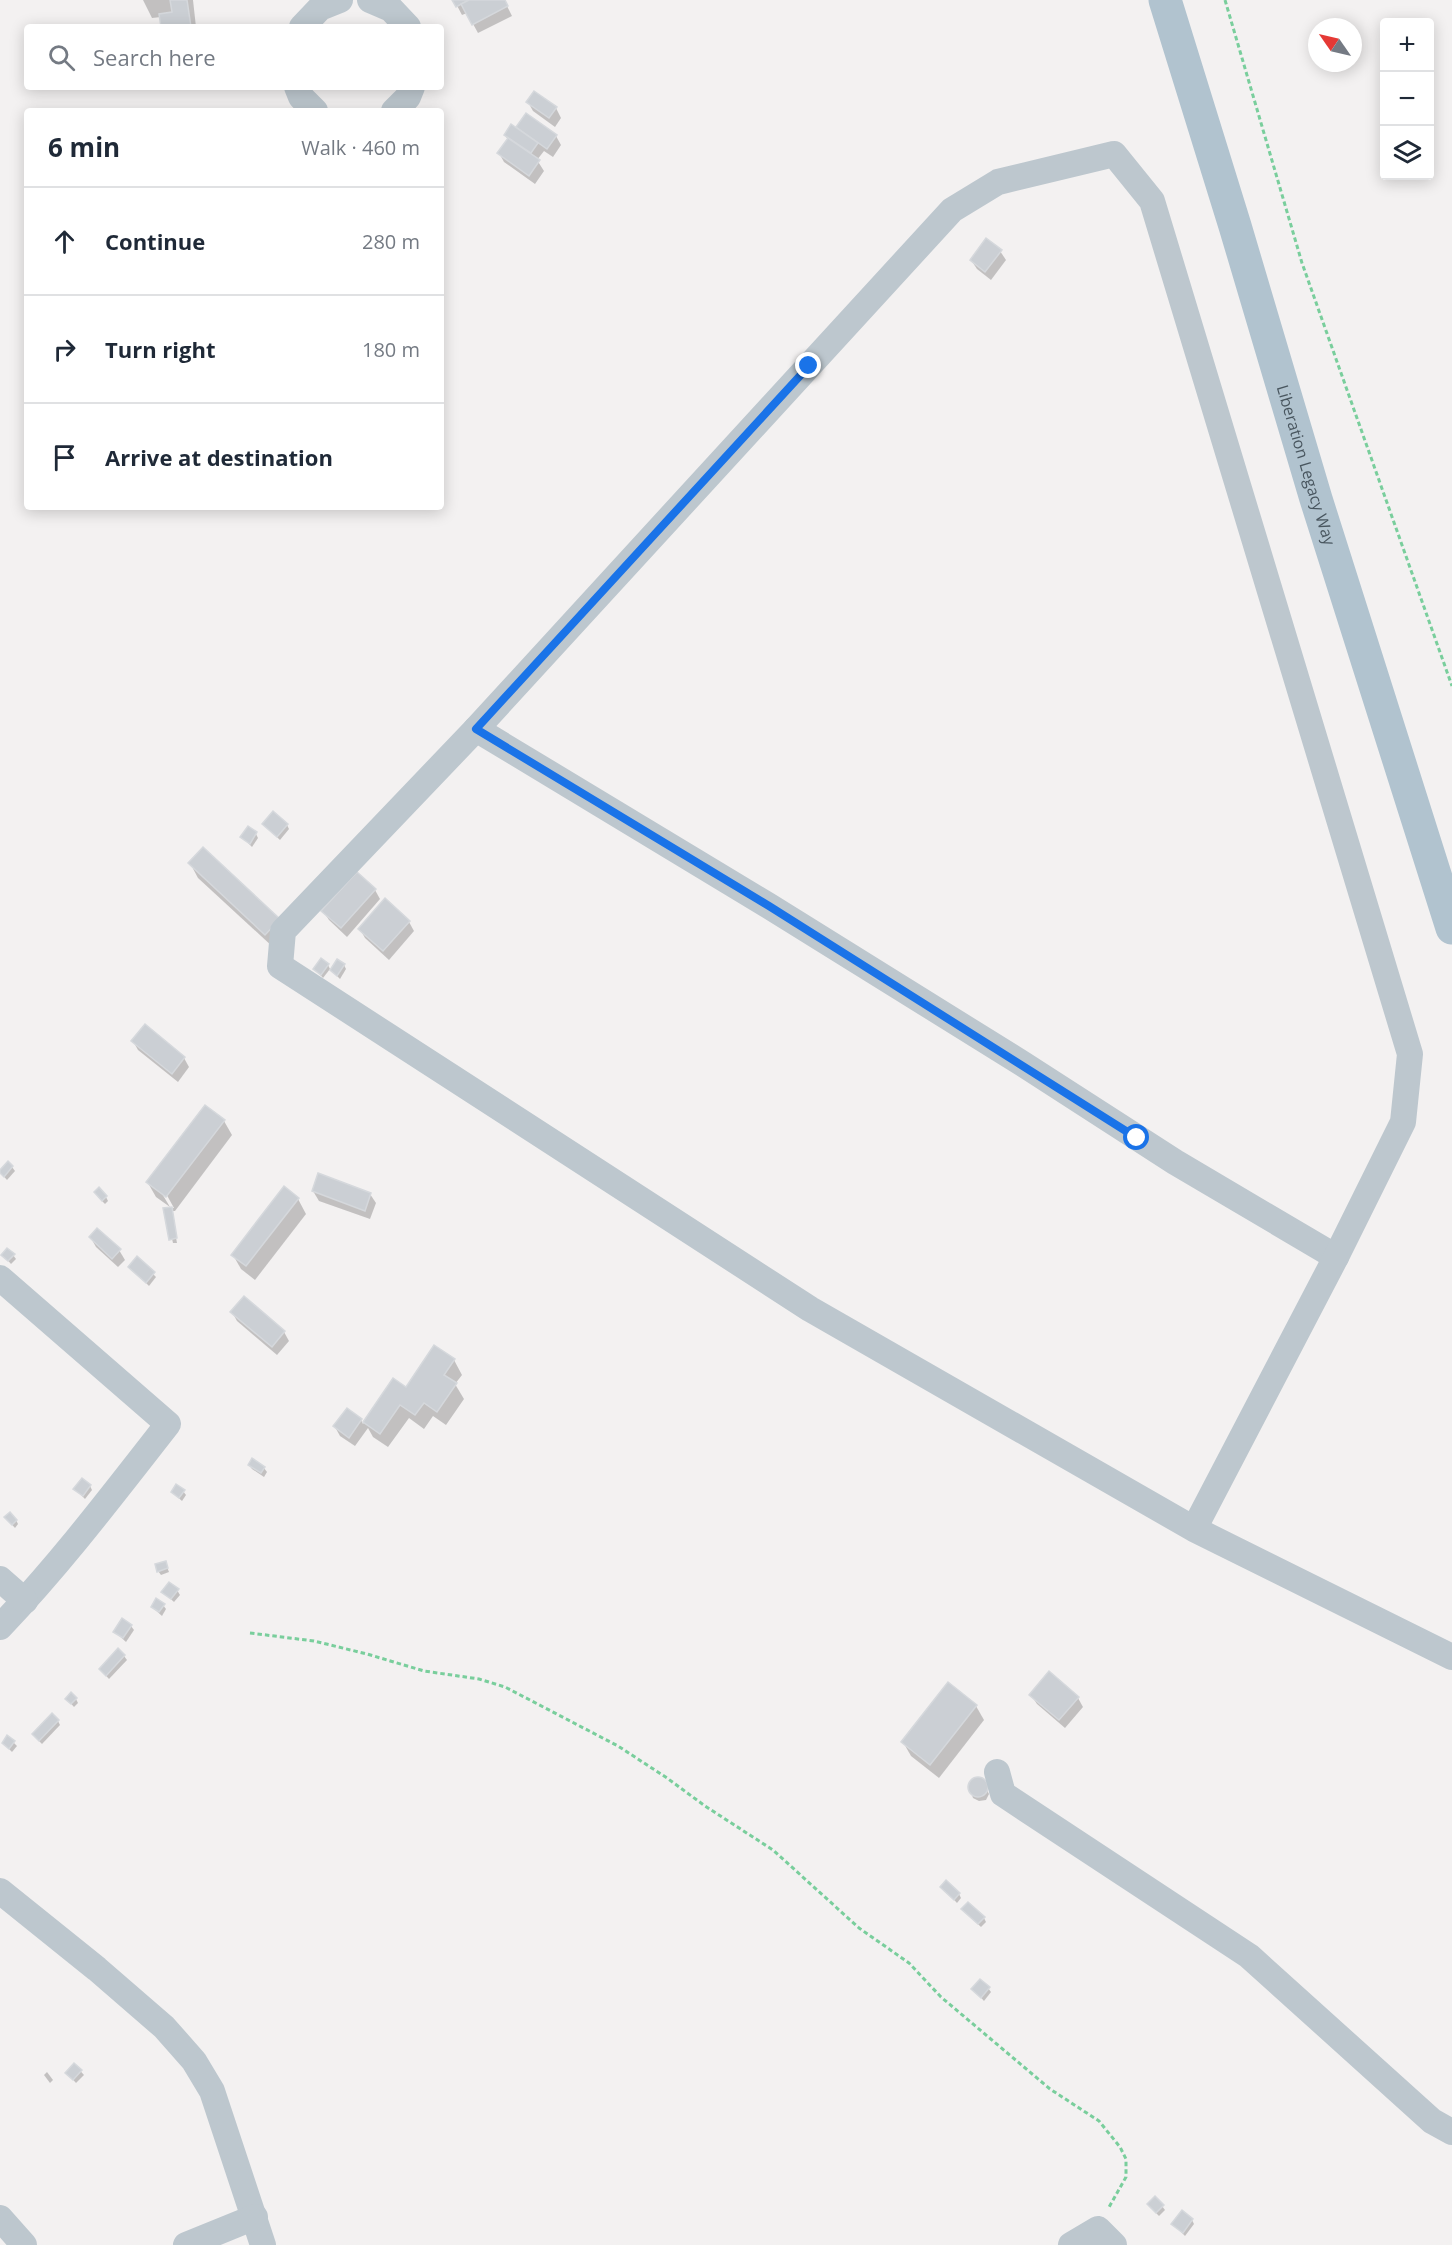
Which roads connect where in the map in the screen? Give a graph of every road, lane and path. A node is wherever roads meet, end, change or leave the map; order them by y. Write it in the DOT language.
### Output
graph roads {
  1 [pos="370,0"];
  2 [pos="1165,0"];
  3 [pos="1225,0"];
  4 [pos="325,3"];
  5 [pos="305,24"];
  6 [pos="405,24"];
  7 [pos="298,90"];
  8 [pos="411,90"];
  9 [pos="312,108"];
  10 [pos="397,108"];
  11 [pos="1452,686"];
  12 [pos="476,729"];
  13 [pos="1452,928"];
  14 [pos="1336,1257"];
  15 [pos="0,1278"];
  16 [pos="1194,1529"];
  17 [pos="0,1579"];
  18 [pos="25,1601"];
  19 [pos="0,1627"];
  20 [pos="250,1633"];
  21 [pos="1452,1657"];
  22 [pos="997,1772"];
  23 [pos="0,1891"];
  24 [pos="1452,2132"];
  25 [pos="255,2217"];
  26 [pos="0,2218"];
  27 [pos="1106,2237"];
  28 [pos="24,2245"];
  29 [pos="186,2245"];
  30 [pos="263,2245"];
  31 [pos="1071,2245"];
  1 -- 6 [label="street"];
  2 -- 13 [label="main road, Liberation Legacy Way"];
  3 -- 11 [label="path"];
  4 -- 5 [label="street"];
  7 -- 9 [label="street"];
  8 -- 10 [label="street"];
  12 -- 14 [label="street"];
  12 -- 14 [label="street"];
  12 -- 16 [label="street"];
  14 -- 16 [label="street"];
  15 -- 18 [label="street"];
  16 -- 21 [label="street"];
  17 -- 18 [label="street"];
  18 -- 19 [label="street"];
  20 -- 27 [label="path"];
  22 -- 24 [label="street"];
  23 -- 25 [label="street"];
  25 -- 29 [label="street"];
  25 -- 30 [label="street"];
  26 -- 28 [label="street"];
  27 -- 31 [label="street"];
}
